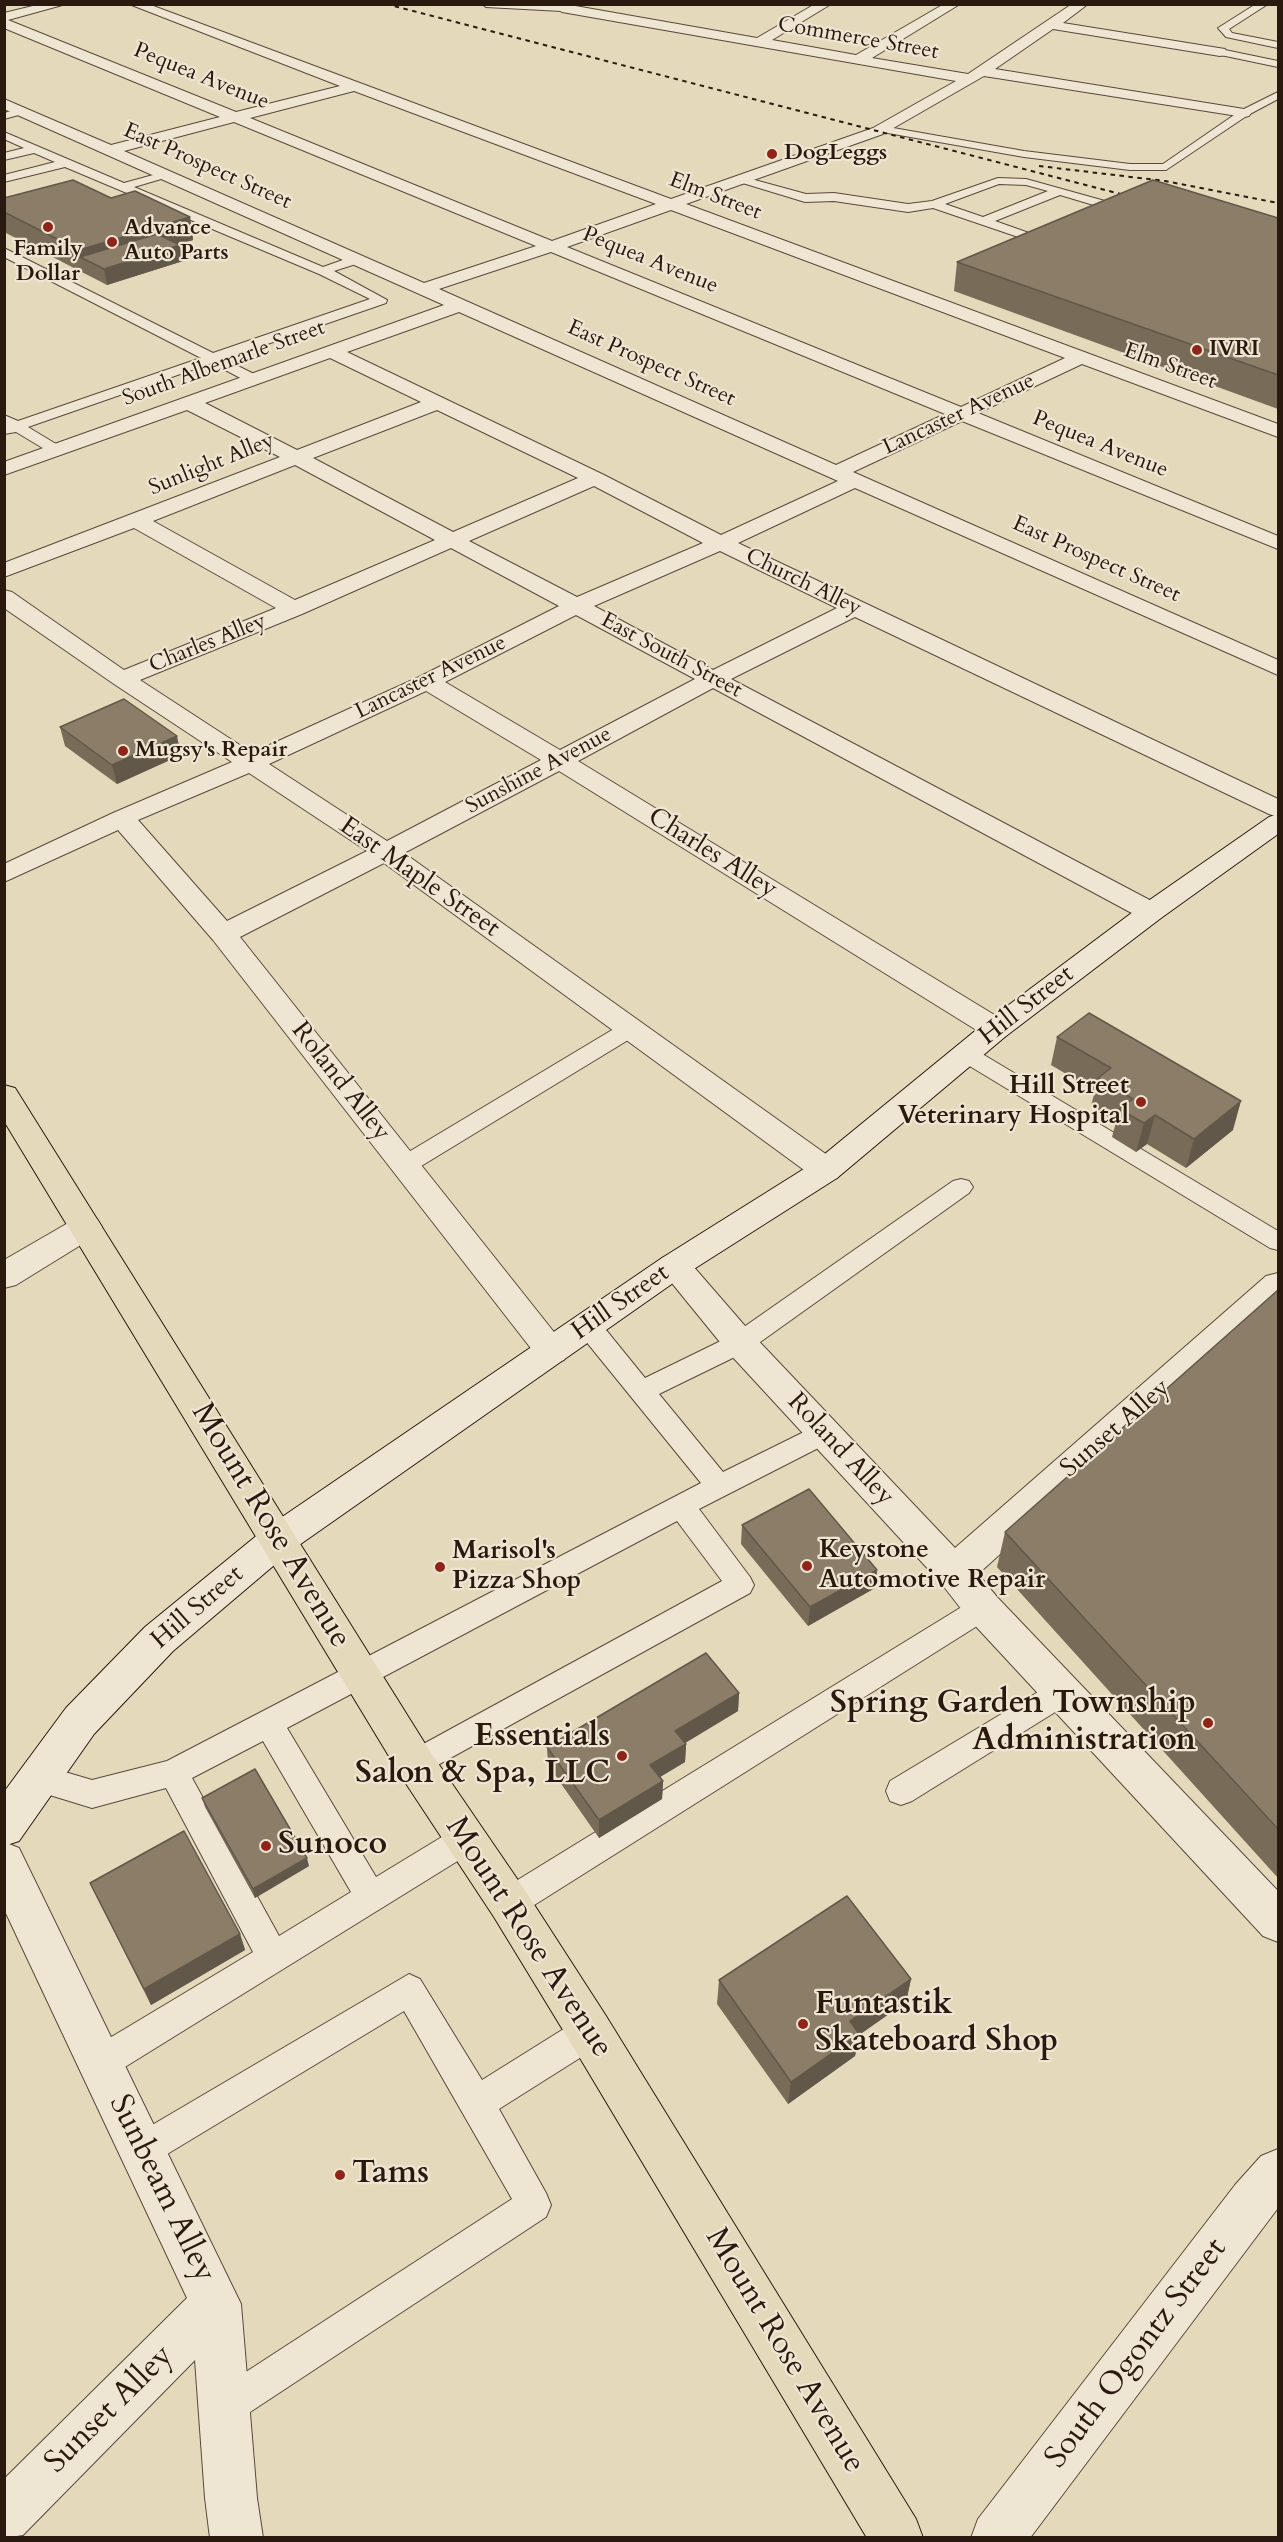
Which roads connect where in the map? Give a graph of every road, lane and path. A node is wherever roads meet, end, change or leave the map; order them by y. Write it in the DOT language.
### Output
graph roads {
  1 [pos="60,4"];
  2 [pos="135,4"];
  3 [pos="486,4"];
  4 [pos="825,4"];
  5 [pos="954,4"];
  6 [pos="1082,4"];
  7 [pos="1264,4"];
  8 [pos="566,6"];
  9 [pos="4,17"];
  10 [pos="4,23"];
  11 [pos="1052,25"];
  12 [pos="758,43"];
  13 [pos="1278,45"];
  14 [pos="1220,52"];
  15 [pos="858,60"];
  16 [pos="1278,64"];
  17 [pos="976,75"];
  18 [pos="355,86"];
  19 [pos="1278,95"];
  20 [pos="10,110"];
  21 [pos="1244,113"];
  22 [pos="236,118"];
  23 [pos="882,129"];
  24 [pos="4,135"];
  25 [pos="35,149"];
  26 [pos="109,150"];
  27 [pos="4,157"];
  28 [pos="66,163"];
  29 [pos="164,175"];
  30 [pos="740,179"];
  31 [pos="4,180"];
  32 [pos="123,187"];
  33 [pos="1059,191"];
  34 [pos="669,204"];
  35 [pos="934,204"];
  36 [pos="984,221"];
  37 [pos="551,246"];
  38 [pos="4,252"];
  39 [pos="358,259"];
  40 [pos="323,271"];
  41 [pos="425,288"];
  42 [pos="460,305"];
  43 [pos="330,351"];
  44 [pos="210,358"];
  45 [pos="1080,358"];
  46 [pos="253,379"];
  47 [pos="189,403"];
  48 [pos="436,403"];
  49 [pos="961,415"];
  50 [pos="9,425"];
  51 [pos="1278,431"];
  52 [pos="56,450"];
  53 [pos="296,457"];
  54 [pos="4,469"];
  55 [pos="847,476"];
  56 [pos="595,478"];
  57 [pos="136,520"];
  58 [pos="450,539"];
  59 [pos="721,543"];
  60 [pos="1278,543"];
  61 [pos="4,571"];
  62 [pos="4,597"];
  63 [pos="576,606"];
  64 [pos="294,609"];
  65 [pos="855,609"];
  66 [pos="1278,668"];
  67 [pos="122,679"];
  68 [pos="713,679"];
  69 [pos="427,682"];
  70 [pos="560,760"];
  71 [pos="249,764"];
  72 [pos="1278,809"];
  73 [pos="122,818"];
  74 [pos="1278,822"];
  75 [pos="386,852"];
  76 [pos="4,874"];
  77 [pos="1151,912"];
  78 [pos="223,934"];
  79 [pos="630,1029"];
  80 [pos="996,1029"];
  81 [pos="966,1054"];
  82 [pos="4,1095"];
  83 [pos="405,1165"];
  84 [pos="826,1170"];
  85 [pos="961,1186"];
  86 [pos="86,1227"];
  87 [pos="1278,1242"];
  88 [pos="674,1266"];
  89 [pos="4,1276"];
  90 [pos="1278,1285"];
  91 [pos="589,1327"];
  92 [pos="740,1343"];
  93 [pos="552,1351"];
  94 [pos="642,1391"];
  95 [pos="825,1433"];
  96 [pos="719,1486"];
  97 [pos="681,1506"];
  98 [pos="279,1539"];
  99 [pos="954,1572"];
  100 [pos="983,1608"];
  101 [pos="360,1674"];
  102 [pos="1063,1692"];
  103 [pos="268,1723"];
  104 [pos="415,1763"];
  105 [pos="173,1773"];
  106 [pos="38,1778"];
  107 [pos="901,1791"];
  108 [pos="4,1827"];
  109 [pos="465,1839"];
  110 [pos="4,1862"];
  111 [pos="371,1897"];
  112 [pos="509,1903"];
  113 [pos="1278,1921"];
  114 [pos="273,1957"];
  115 [pos="590,2032"];
  116 [pos="100,2063"];
  117 [pos="477,2103"];
  118 [pos="142,2150"];
  119 [pos="1278,2173"];
  120 [pos="216,2304"];
  121 [pos="225,2407"];
  122 [pos="4,2516"];
  123 [pos="237,2538"];
  124 [pos="897,2538"];
  125 [pos="997,2538"];
  1 -- 9 [label="street"];
  2 -- 18 [label="street, Elm Street"];
  3 -- 8 [label="lane"];
  4 -- 12 [label="street"];
  5 -- 15 [label="street"];
  6 -- 11 [label="street"];
  7 -- 13 [label="lane"];
  8 -- 12 [label="street, Commerce Street"];
  10 -- 22 [label="street, Pequea Avenue"];
  11 -- 14 [label="street"];
  11 -- 17 [label="street"];
  12 -- 15 [label="street, Commerce Street"];
  14 -- 16 [label="lane"];
  15 -- 17 [label="street, Commerce Street"];
  17 -- 21 [label="street, Commerce Street"];
  17 -- 23 [label="street"];
  18 -- 22 [label="street"];
  18 -- 34 [label="street, Elm Street"];
  19 -- 21 [label="lane"];
  20 -- 26 [label="street, East Prospect Street"];
  21 -- 23 [label="lane"];
  22 -- 26 [label="street"];
  22 -- 37 [label="street, Pequea Avenue"];
  23 -- 30 [label="street"];
  24 -- 25 [label="lane"];
  25 -- 27 [label="lane"];
  25 -- 28 [label="lane"];
  26 -- 29 [label="street, East Prospect Street"];
  28 -- 31 [label="lane"];
  28 -- 32 [label="lane"];
  29 -- 32 [label="lane"];
  29 -- 39 [label="street, East Prospect Street"];
  30 -- 34 [label="street"];
  30 -- 35 [label="lane"];
  32 -- 40 [label="lane"];
  33 -- 35 [label="lane"];
  33 -- 36 [label="lane"];
  33 -- 36 [label="lane"];
  34 -- 37 [label="street"];
  34 -- 45 [label="street, Elm Street"];
  35 -- 36 [label="lane"];
  37 -- 41 [label="street"];
  37 -- 49 [label="street, Pequea Avenue"];
  38 -- 44 [label="lane"];
  39 -- 40 [label="lane"];
  39 -- 41 [label="street, East Prospect Street"];
  40 -- 44 [label="lane"];
  41 -- 42 [label="street, East Prospect Street"];
  42 -- 43 [label="street, South Albemarle Street"];
  42 -- 55 [label="street, East Prospect Street"];
  43 -- 46 [label="street, South Albemarle Street"];
  43 -- 48 [label="street, Church Alley"];
  44 -- 46 [label="lane"];
  44 -- 50 [label="lane"];
  45 -- 49 [label="street, Lancaster Avenue"];
  45 -- 51 [label="street, Elm Street"];
  46 -- 47 [label="street, South Albemarle Street"];
  47 -- 52 [label="street, South Albemarle Street"];
  47 -- 53 [label="street, East South Street"];
  48 -- 53 [label="street, Sunlight Alley"];
  48 -- 56 [label="street, Church Alley"];
  49 -- 55 [label="street, Lancaster Avenue"];
  49 -- 60 [label="street, Pequea Avenue"];
  50 -- 52 [label="lane"];
  52 -- 54 [label="street, South Albemarle Street"];
  53 -- 57 [label="street, Sunlight Alley"];
  53 -- 58 [label="street, East South Street"];
  55 -- 59 [label="street, Lancaster Avenue"];
  55 -- 66 [label="street, East Prospect Street"];
  56 -- 58 [label="street, Charles Alley"];
  56 -- 59 [label="street, Church Alley"];
  57 -- 61 [label="street, Sunlight Alley"];
  57 -- 64 [label="street, Charles Alley"];
  58 -- 63 [label="street, East South Street"];
  58 -- 64 [label="street, Charles Alley"];
  59 -- 63 [label="street, Lancaster Avenue"];
  59 -- 65 [label="street, Church Alley"];
  62 -- 67 [label="street, East Maple Street"];
  63 -- 68 [label="street, East South Street"];
  63 -- 69 [label="street, Lancaster Avenue"];
  64 -- 67 [label="street, Charles Alley"];
  65 -- 68 [label="street, Sunshine Avenue"];
  65 -- 72 [label="street, Church Alley"];
  67 -- 71 [label="street, East Maple Street"];
  68 -- 70 [label="street, Sunshine Avenue"];
  68 -- 77 [label="street, East South Street"];
  69 -- 70 [label="street, Charles Alley"];
  69 -- 71 [label="street, Lancaster Avenue"];
  70 -- 75 [label="street, Sunshine Avenue"];
  70 -- 80 [label="street, Charles Alley"];
  71 -- 73 [label="street, Lancaster Avenue"];
  71 -- 75 [label="street, East Maple Street"];
  73 -- 76 [label="street, Lancaster Avenue"];
  73 -- 78 [label="street, Roland Alley"];
  74 -- 77 [label="street, Hill Street"];
  75 -- 78 [label="street, Sunshine Avenue"];
  75 -- 79 [label="street, East Maple Street"];
  77 -- 80 [label="street, Hill Street"];
  78 -- 83 [label="street, Roland Alley"];
  79 -- 83 [label="lane"];
  79 -- 84 [label="street, East Maple Street"];
  80 -- 81 [label="street, Hill Street"];
  81 -- 84 [label="street, Hill Street"];
  81 -- 87 [label="lane"];
  82 -- 86 [label="main road, Mount Rose Avenue"];
  83 -- 93 [label="street, Roland Alley"];
  84 -- 88 [label="street, Hill Street"];
  85 -- 92 [label="lane"];
  86 -- 89 [label="street"];
  86 -- 98 [label="main road, Mount Rose Avenue"];
  88 -- 91 [label="street, Hill Street"];
  88 -- 92 [label="street, Roland Alley"];
  90 -- 99 [label="street, Sunset Alley"];
  91 -- 93 [label="street, Hill Street"];
  91 -- 94 [label="lane"];
  92 -- 94 [label="lane"];
  92 -- 95 [label="street, Roland Alley"];
  93 -- 98 [label="street, Hill Street"];
  94 -- 96 [label="lane"];
  95 -- 96 [label="lane"];
  95 -- 99 [label="street, Roland Alley"];
  96 -- 97 [label="lane"];
  97 -- 101 [label="lane"];
  97 -- 104 [label="lane"];
  98 -- 101 [label="main road, Mount Rose Avenue"];
  98 -- 106 [label="street, Hill Street"];
  99 -- 100 [label="street, Roland Alley"];
  100 -- 102 [label="street, Roland Alley"];
  100 -- 112 [label="lane"];
  101 -- 103 [label="lane"];
  101 -- 104 [label="main road, Mount Rose Avenue"];
  102 -- 107 [label="lane"];
  102 -- 113 [label="street, Roland Alley"];
  103 -- 105 [label="lane"];
  103 -- 111 [label="lane"];
  104 -- 109 [label="main road, Mount Rose Avenue"];
  105 -- 106 [label="lane"];
  105 -- 114 [label="lane"];
  106 -- 108 [label="street, Hill Street"];
  109 -- 111 [label="lane"];
  109 -- 112 [label="main road, Mount Rose Avenue"];
  110 -- 116 [label="street, Sunbeam Alley"];
  111 -- 114 [label="lane"];
  112 -- 115 [label="main road, Mount Rose Avenue"];
  114 -- 116 [label="lane"];
  115 -- 117 [label="lane"];
  115 -- 124 [label="main road, Mount Rose Avenue"];
  116 -- 118 [label="street, Sunbeam Alley"];
  117 -- 118 [label="lane"];
  117 -- 121 [label="lane"];
  118 -- 120 [label="street, Sunbeam Alley"];
  119 -- 125 [label="street, South Ogontz Street"];
  120 -- 121 [label="street, Sunbeam Alley"];
  120 -- 122 [label="street, Sunset Alley"];
  121 -- 123 [label="street, Sunbeam Alley"];
}
